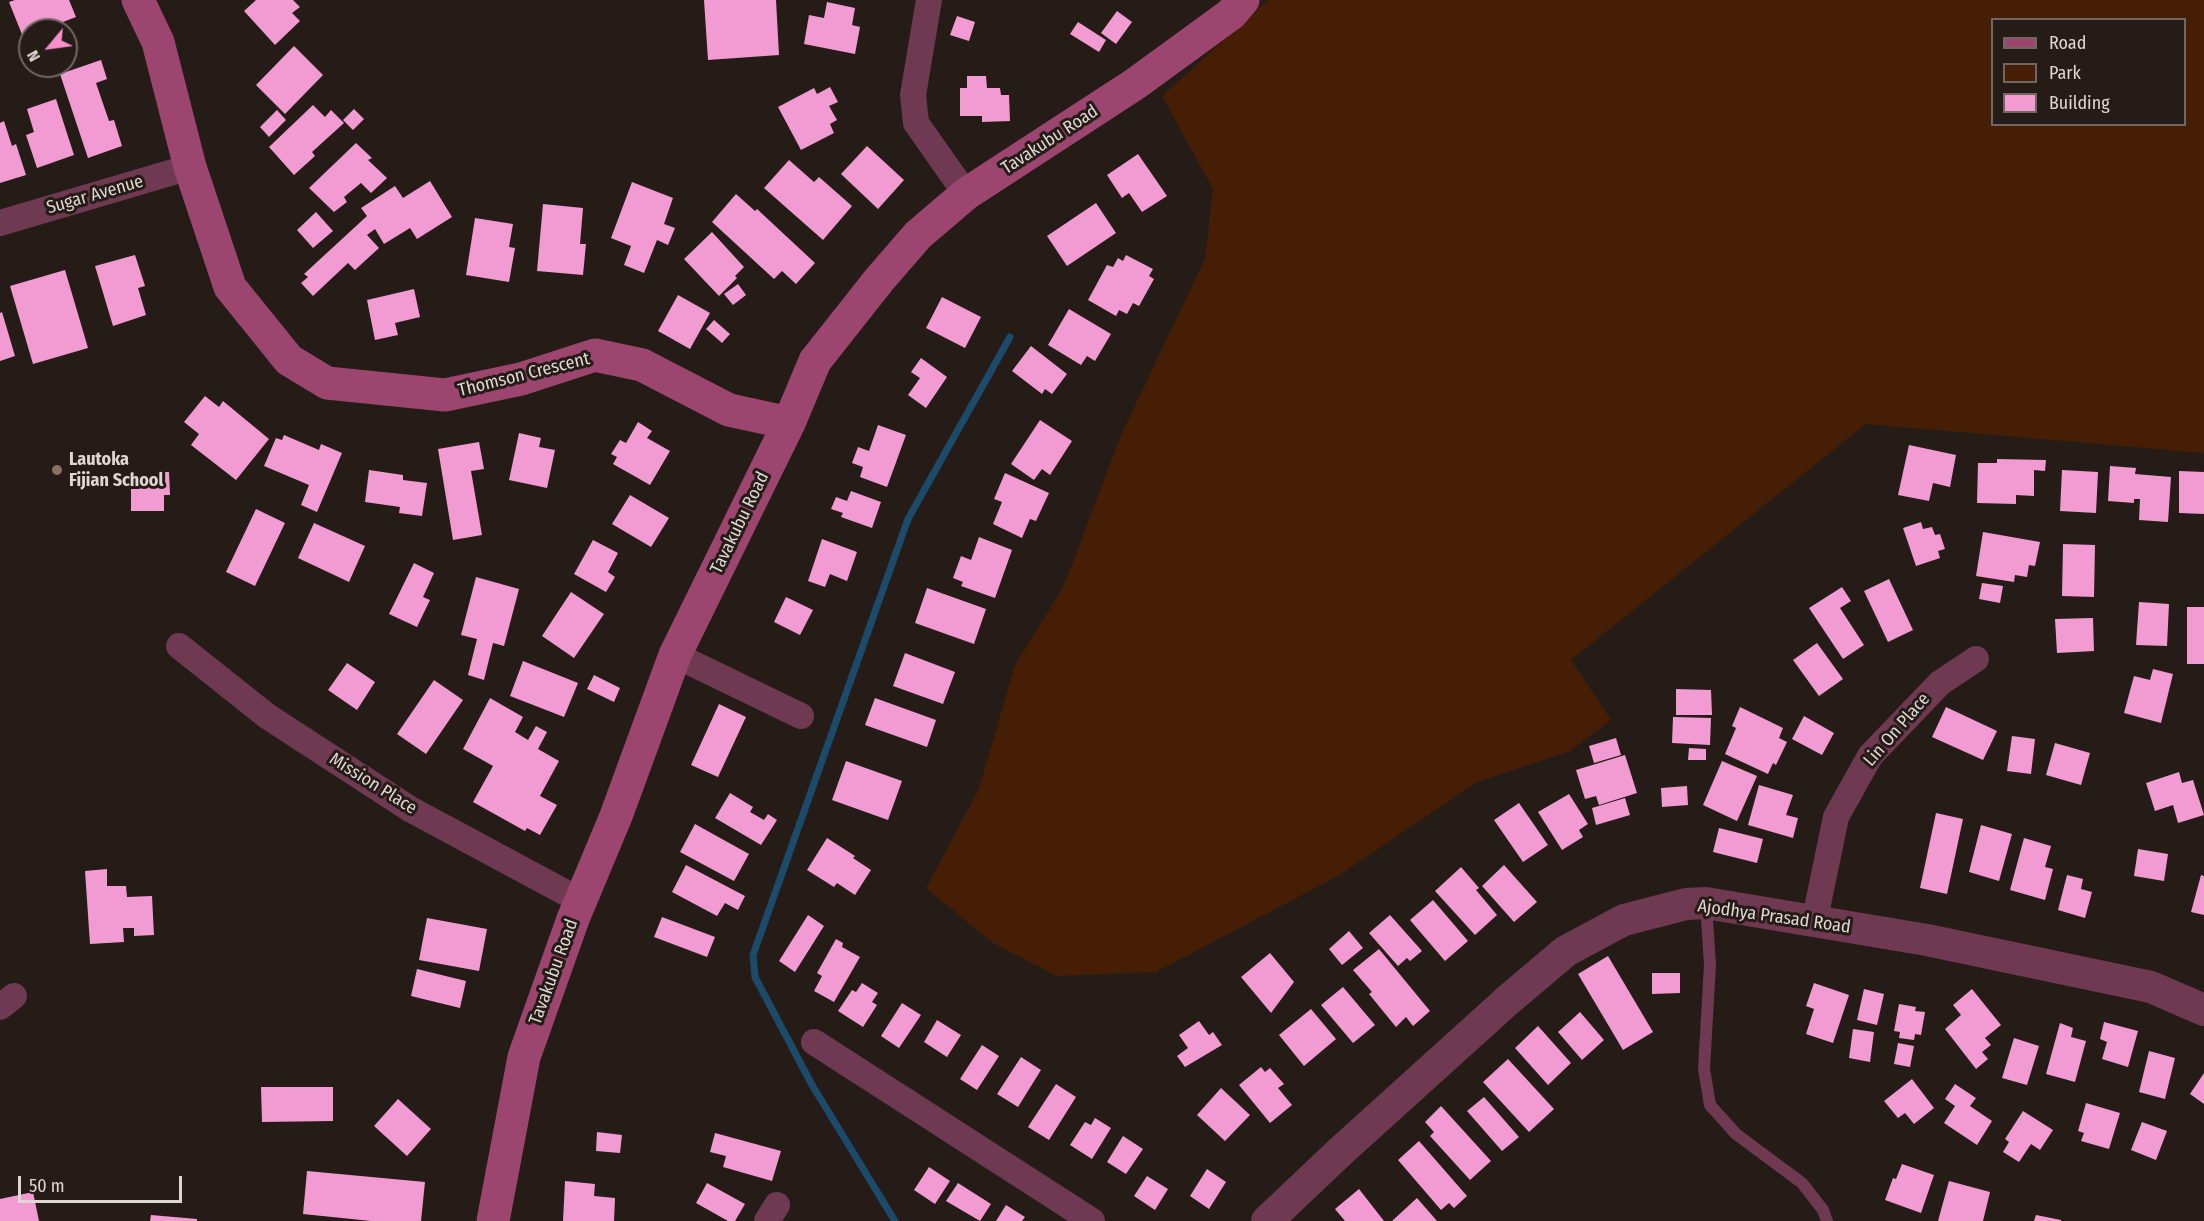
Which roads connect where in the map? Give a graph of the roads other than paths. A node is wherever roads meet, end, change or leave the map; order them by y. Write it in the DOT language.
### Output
graph roads {
  1 [pos="138,0"];
  2 [pos="929,0"];
  3 [pos="1243,0"];
  4 [pos="190,167"];
  5 [pos="966,194"];
  6 [pos="0,223"];
  7 [pos="789,423"];
  8 [pos="179,646"];
  9 [pos="675,655"];
  10 [pos="1976,659"];
  11 [pos="801,716"];
  12 [pos="581,901"];
  13 [pos="1706,903"];
  14 [pos="1814,922"];
  15 [pos="2204,1010"];
  16 [pos="814,1042"];
  17 [pos="493,1221"];
  18 [pos="1092,1221"];
  19 [pos="1267,1221"];
  20 [pos="1827,1221"];
  1 -- 4 [label="main road, Thomson Crescent"];
  2 -- 5 [label="street"];
  3 -- 5 [label="main road, Tavakubu Road"];
  4 -- 6 [label="street, Sugar Avenue"];
  4 -- 7 [label="main road, Thomson Crescent"];
  5 -- 7 [label="main road, Tavakubu Road"];
  7 -- 9 [label="main road, Tavakubu Road"];
  8 -- 12 [label="street, Mission Place"];
  9 -- 11 [label="street"];
  9 -- 12 [label="main road, Tavakubu Road"];
  10 -- 14 [label="street, Lin On Place"];
  12 -- 17 [label="main road, Tavakubu Road"];
  13 -- 14 [label="street, Ajodhya Prasad Road"];
  13 -- 19 [label="street, Ajodhya Prasad Road"];
  13 -- 20 [label="lane"];
  14 -- 15 [label="street, Ajodhya Prasad Road"];
  16 -- 18 [label="street"];
}
